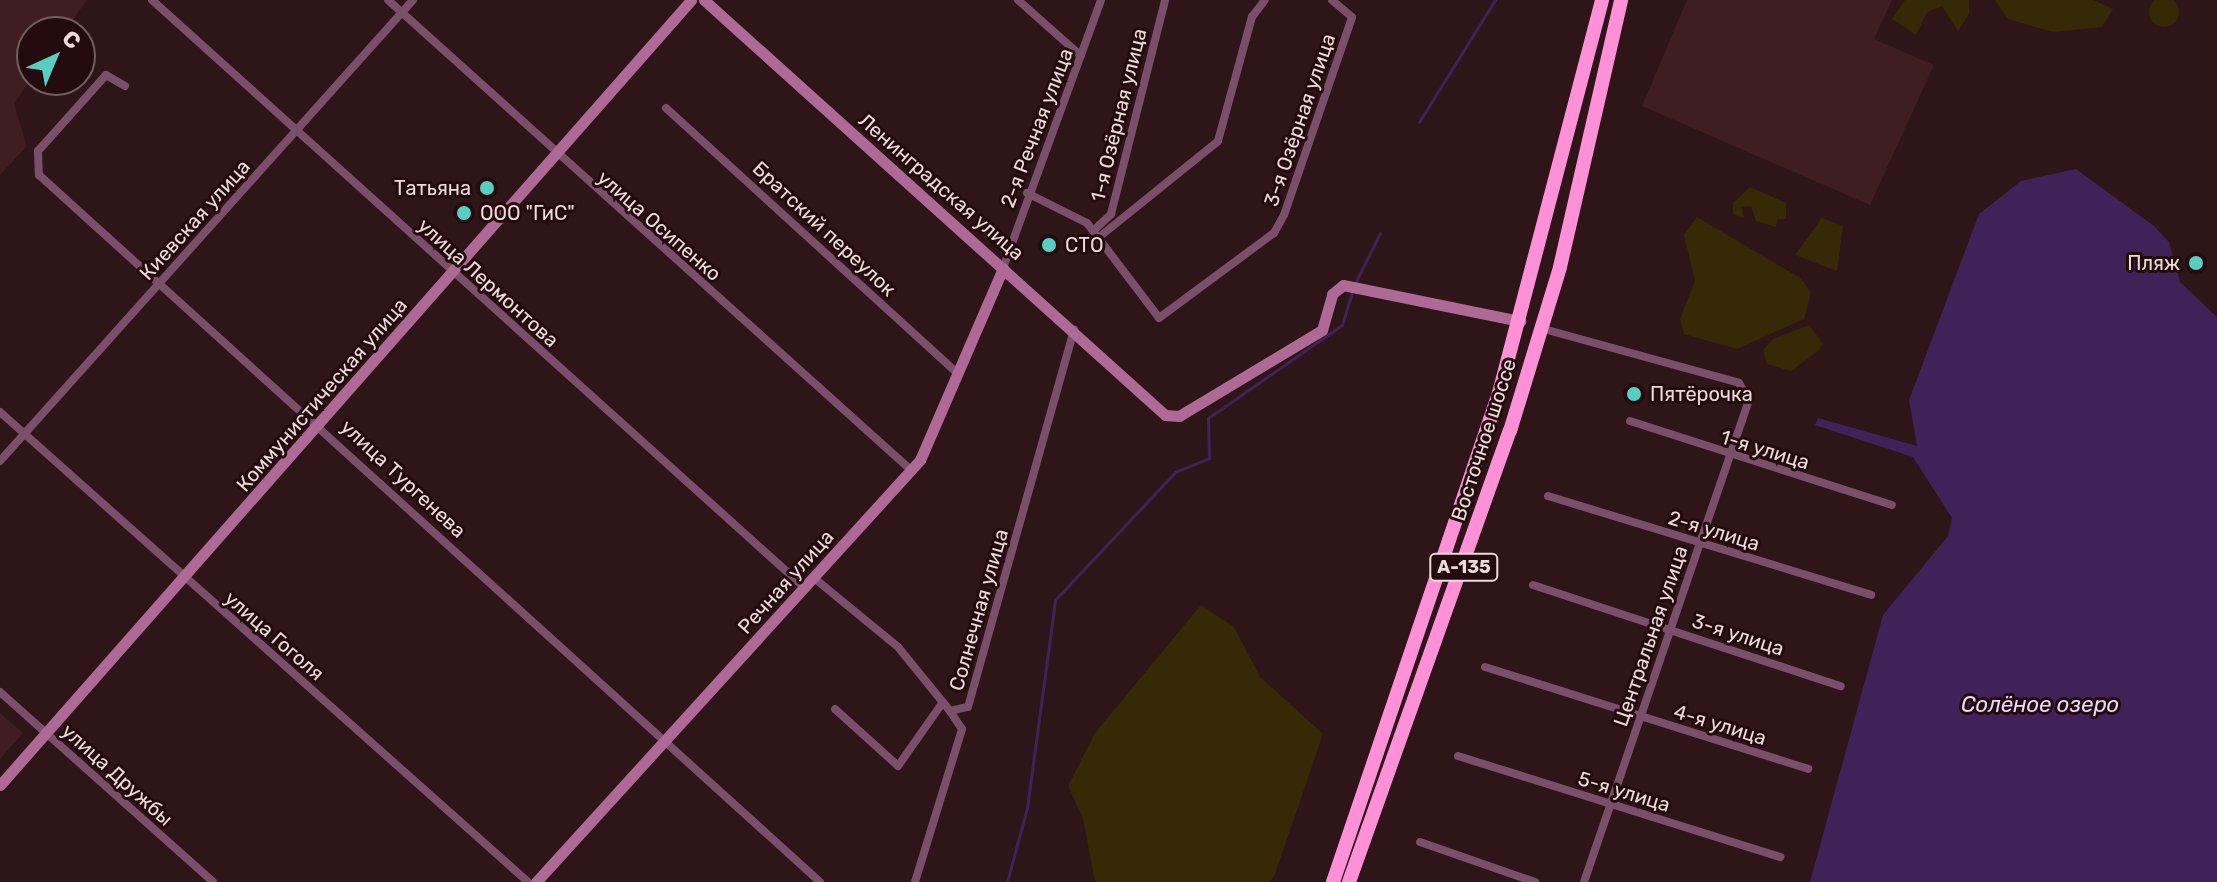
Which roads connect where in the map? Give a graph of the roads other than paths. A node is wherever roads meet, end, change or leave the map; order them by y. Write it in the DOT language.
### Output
graph roads {
  1 [pos="152,0"];
  2 [pos="388,0"];
  3 [pos="413,0"];
  4 [pos="677,0"];
  5 [pos="691,0"];
  6 [pos="704,0"];
  7 [pos="1018,0"];
  8 [pos="1101,0"];
  9 [pos="1165,0"];
  10 [pos="1265,0"];
  11 [pos="1332,0"];
  12 [pos="1602,0"];
  13 [pos="1621,0"];
  14 [pos="402,12"];
  15 [pos="668,27"];
  16 [pos="1081,56"];
  17 [pos="1589,61"];
  18 [pos="1607,66"];
  19 [pos="125,86"];
  20 [pos="666,108"];
  21 [pos="296,130"];
  22 [pos="555,156"];
  23 [pos="1027,193"];
  24 [pos="1095,234"];
  25 [pos="1003,268"];
  26 [pos="453,273"];
  27 [pos="161,283"];
  28 [pos="1520,321"];
  29 [pos="1540,328"];
  30 [pos="1074,330"];
  31 [pos="959,375"];
  32 [pos="0,412"];
  33 [pos="1630,421"];
  34 [pos="320,425"];
  35 [pos="25,435"];
  36 [pos="1729,457"];
  37 [pos="0,461"];
  38 [pos="912,471"];
  39 [pos="1548,496"];
  40 [pos="1892,505"];
  41 [pos="1700,544"];
  42 [pos="1444,569"];
  43 [pos="814,578"];
  44 [pos="185,579"];
  45 [pos="1533,585"];
  46 [pos="805,588"];
  47 [pos="1871,595"];
  48 [pos="1449,612"];
  49 [pos="1670,631"];
  50 [pos="1485,667"];
  51 [pos="1841,686"];
  52 [pos="0,692"];
  53 [pos="943,702"];
  54 [pos="835,709"];
  55 [pos="950,711"];
  56 [pos="1640,717"];
  57 [pos="46,734"];
  58 [pos="665,741"];
  59 [pos="1458,756"];
  60 [pos="1808,769"];
  61 [pos="0,785"];
  62 [pos="1610,805"];
  63 [pos="1420,842"];
  64 [pos="1781,857"];
  65 [pos="213,882"];
  66 [pos="528,882"];
  67 [pos="536,882"];
  68 [pos="820,882"];
  69 [pos="915,882"];
  70 [pos="1333,882"];
  71 [pos="1349,882"];
  72 [pos="1535,882"];
  73 [pos="1584,882"];
  1 -- 21 [label="street, улица Лермонтова"];
  2 -- 14 [label="street, улица Осипенко"];
  3 -- 14 [label="street, Киевская улица"];
  4 -- 15 [label="street, Коммунистическая улица"];
  5 -- 15 [label="street, Коммунистическая улица"];
  6 -- 25 [label="street, Ленинградская улица"];
  7 -- 16 [label="street"];
  8 -- 16 [label="street, 2-я Речная улица"];
  9 -- 24 [label="street, 1-я Озёрная улица"];
  10 -- 24 [label="street"];
  11 -- 24 [label="street, 3-я Озёрная улица"];
  12 -- 17 [label="highway, Восточное шоссе / А-135"];
  13 -- 18 [label="highway, Восточное шоссе / А-135"];
  14 -- 21 [label="street, Киевская улица"];
  14 -- 22 [label="street, улица Осипенко"];
  15 -- 22 [label="street, Коммунистическая улица"];
  16 -- 23 [label="street, 2-я Речная улица"];
  17 -- 18 [label="highway"];
  17 -- 28 [label="highway, Восточное шоссе / А-135"];
  18 -- 29 [label="highway, Восточное шоссе / А-135"];
  19 -- 27 [label="street, улица Тургенева"];
  20 -- 31 [label="street, Братский переулок"];
  21 -- 26 [label="street, улица Лермонтова"];
  21 -- 27 [label="street, Киевская улица"];
  22 -- 26 [label="street, Коммунистическая улица"];
  22 -- 38 [label="street, улица Осипенко"];
  23 -- 24 [label="street"];
  23 -- 25 [label="street, 2-я Речная улица"];
  25 -- 30 [label="street, Ленинградская улица"];
  25 -- 31 [label="street, Речная улица"];
  26 -- 34 [label="street, Коммунистическая улица"];
  26 -- 46 [label="street, улица Лермонтова"];
  27 -- 34 [label="street, улица Тургенева"];
  27 -- 35 [label="street, Киевская улица"];
  28 -- 30 [label="street, Ленинградская улица"];
  28 -- 42 [label="highway, Восточное шоссе / А-135"];
  29 -- 36 [label="street, Центральная улица"];
  29 -- 48 [label="highway, Восточное шоссе / А-135"];
  30 -- 55 [label="street, Солнечная улица"];
  31 -- 38 [label="street, Речная улица"];
  32 -- 35 [label="street, улица Гоголя"];
  33 -- 36 [label="street, 1-я улица"];
  34 -- 44 [label="street, Коммунистическая улица"];
  34 -- 58 [label="street, улица Тургенева"];
  35 -- 37 [label="street, Киевская улица"];
  35 -- 44 [label="street, улица Гоголя"];
  36 -- 40 [label="street, 1-я улица"];
  36 -- 41 [label="street, Центральная улица"];
  38 -- 43 [label="street, Речная улица"];
  39 -- 41 [label="street, 2-я улица"];
  41 -- 47 [label="street, 2-я улица"];
  41 -- 49 [label="street, Центральная улица"];
  42 -- 48 [label="highway"];
  42 -- 70 [label="highway, Восточное шоссе / А-135"];
  43 -- 46 [label="street, Речная улица"];
  43 -- 53 [label="street"];
  44 -- 57 [label="street, Коммунистическая улица"];
  44 -- 66 [label="street, улица Гоголя"];
  45 -- 49 [label="street, 3-я улица"];
  46 -- 58 [label="street, Речная улица"];
  48 -- 71 [label="highway, Восточное шоссе / А-135"];
  49 -- 51 [label="street, 3-я улица"];
  49 -- 56 [label="street, Центральная улица"];
  50 -- 56 [label="street, 4-я улица"];
  52 -- 57 [label="street, улица Дружбы"];
  53 -- 54 [label="street"];
  53 -- 55 [label="street"];
  55 -- 69 [label="street, Солнечная улица"];
  56 -- 60 [label="street, 4-я улица"];
  56 -- 62 [label="street, Центральная улица"];
  57 -- 61 [label="street, Коммунистическая улица"];
  57 -- 65 [label="street, улица Дружбы"];
  58 -- 67 [label="street, Речная улица"];
  58 -- 68 [label="street, улица Тургенева"];
  59 -- 62 [label="street, 5-я улица"];
  62 -- 64 [label="street, 5-я улица"];
  62 -- 73 [label="street, Центральная улица"];
  63 -- 72 [label="street"];
}
